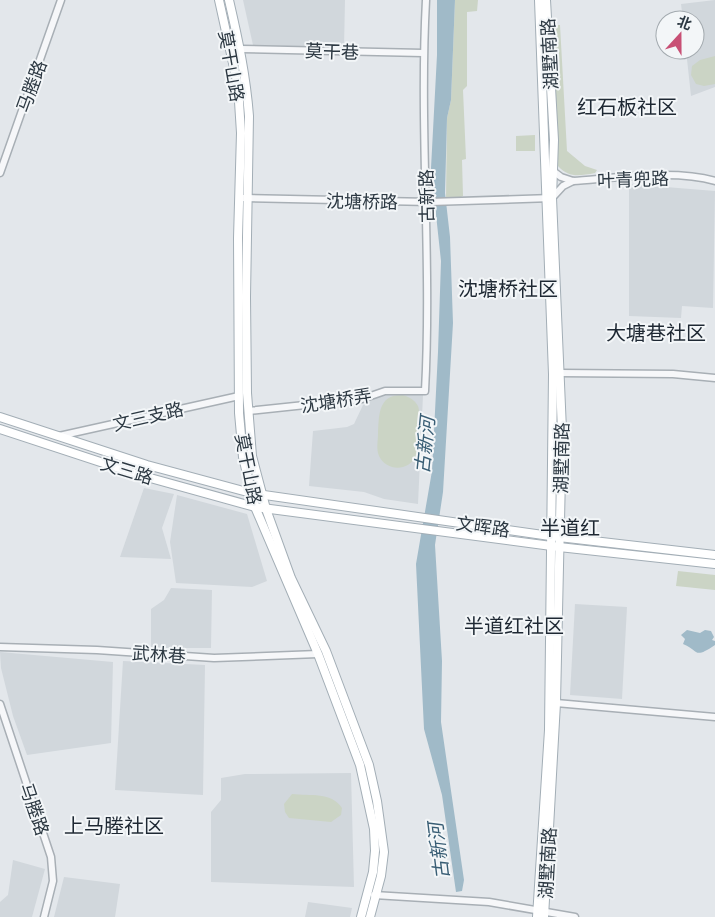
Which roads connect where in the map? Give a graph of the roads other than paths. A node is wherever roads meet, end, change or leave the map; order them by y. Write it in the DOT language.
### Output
graph roads {
  1 [pos="61,0"];
  2 [pos="219,0"];
  3 [pos="229,0"];
  4 [pos="426,0"];
  5 [pos="539,0"];
  6 [pos="546,0"];
  7 [pos="241,49"];
  8 [pos="423,54"];
  9 [pos="553,171"];
  10 [pos="0,173"];
  11 [pos="574,181"];
  12 [pos="715,181"];
  13 [pos="243,198"];
  14 [pos="549,198"];
  15 [pos="429,202"];
  16 [pos="560,373"];
  17 [pos="715,378"];
  18 [pos="425,391"];
  19 [pos="238,396"];
  20 [pos="248,411"];
  21 [pos="0,417"];
  22 [pos="0,429"];
  23 [pos="58,436"];
  24 [pos="251,493"];
  25 [pos="261,494"];
  26 [pos="255,507"];
  27 [pos="266,509"];
  28 [pos="550,536"];
  29 [pos="560,537"];
  30 [pos="550,546"];
  31 [pos="559,547"];
  32 [pos="715,555"];
  33 [pos="715,564"];
  34 [pos="0,647"];
  35 [pos="318,654"];
  36 [pos="556,703"];
  37 [pos="0,704"];
  38 [pos="715,716"];
  39 [pos="367,894"];
  40 [pos="376,895"];
  41 [pos="541,915"];
  42 [pos="44,917"];
  43 [pos="361,917"];
  44 [pos="370,917"];
  45 [pos="575,917"];
  1 -- 10 [label="street, 马塍路"];
  2 -- 13 [label="main road, 莫干山路"];
  3 -- 7 [label="main road, 莫干山路"];
  4 -- 8 [label="street, 古新路"];
  5 -- 14 [label="main road, 湖墅南路"];
  6 -- 9 [label="main road, 湖墅南路"];
  7 -- 8 [label="street, 莫干巷"];
  7 -- 13 [label="main road, 莫干山路"];
  8 -- 15 [label="street, 古新路"];
  9 -- 11 [label="street, 叶青兜路"];
  9 -- 14 [label="main road, 湖墅南路"];
  11 -- 12 [label="street, 叶青兜路"];
  11 -- 14 [label="street"];
  13 -- 15 [label="street, 沈塘桥路"];
  13 -- 19 [label="main road, 莫干山路"];
  13 -- 20 [label="main road, 莫干山路"];
  14 -- 15 [label="street, 沈塘桥路"];
  14 -- 16 [label="main road, 湖墅南路"];
  14 -- 28 [label="main road, 湖墅南路"];
  15 -- 18 [label="street, 古新路"];
  16 -- 17 [label="street"];
  16 -- 29 [label="main road, 湖墅南路"];
  18 -- 20 [label="street, 沈塘桥弄"];
  19 -- 23 [label="street, 文三支路"];
  19 -- 24 [label="main road, 莫干山路"];
  20 -- 25 [label="main road, 莫干山路"];
  21 -- 23 [label="main road, 文三路"];
  22 -- 26 [label="main road, 文三路"];
  23 -- 24 [label="main road, 文三路"];
  24 -- 25 [label="main road, 文晖路"];
  24 -- 26 [label="main road, 莫干山路"];
  25 -- 27 [label="main road, 莫干山路"];
  25 -- 28 [label="main road, 文晖路"];
  26 -- 27 [label="main road, 文晖路"];
  26 -- 35 [label="main road, 莫干山路"];
  27 -- 30 [label="main road, 文晖路"];
  27 -- 40 [label="main road, 莫干山路"];
  28 -- 29 [label="main road, 文晖路"];
  28 -- 30 [label="main road, 湖墅南路"];
  29 -- 31 [label="main road, 湖墅南路"];
  29 -- 32 [label="main road, 文晖路"];
  30 -- 31 [label="main road, 文晖路"];
  30 -- 41 [label="main road, 湖墅南路"];
  31 -- 33 [label="main road, 文晖路"];
  31 -- 36 [label="main road, 湖墅南路"];
  34 -- 35 [label="street, 武林巷"];
  35 -- 39 [label="main road, 莫干山路"];
  36 -- 38 [label="street"];
  36 -- 41 [label="main road, 湖墅南路"];
  37 -- 42 [label="street, 马塍路"];
  39 -- 40 [label="street"];
  39 -- 43 [label="main road, 莫干山路"];
  40 -- 41 [label="street"];
  40 -- 44 [label="main road, 莫干山路"];
  41 -- 45 [label="street"];
}
